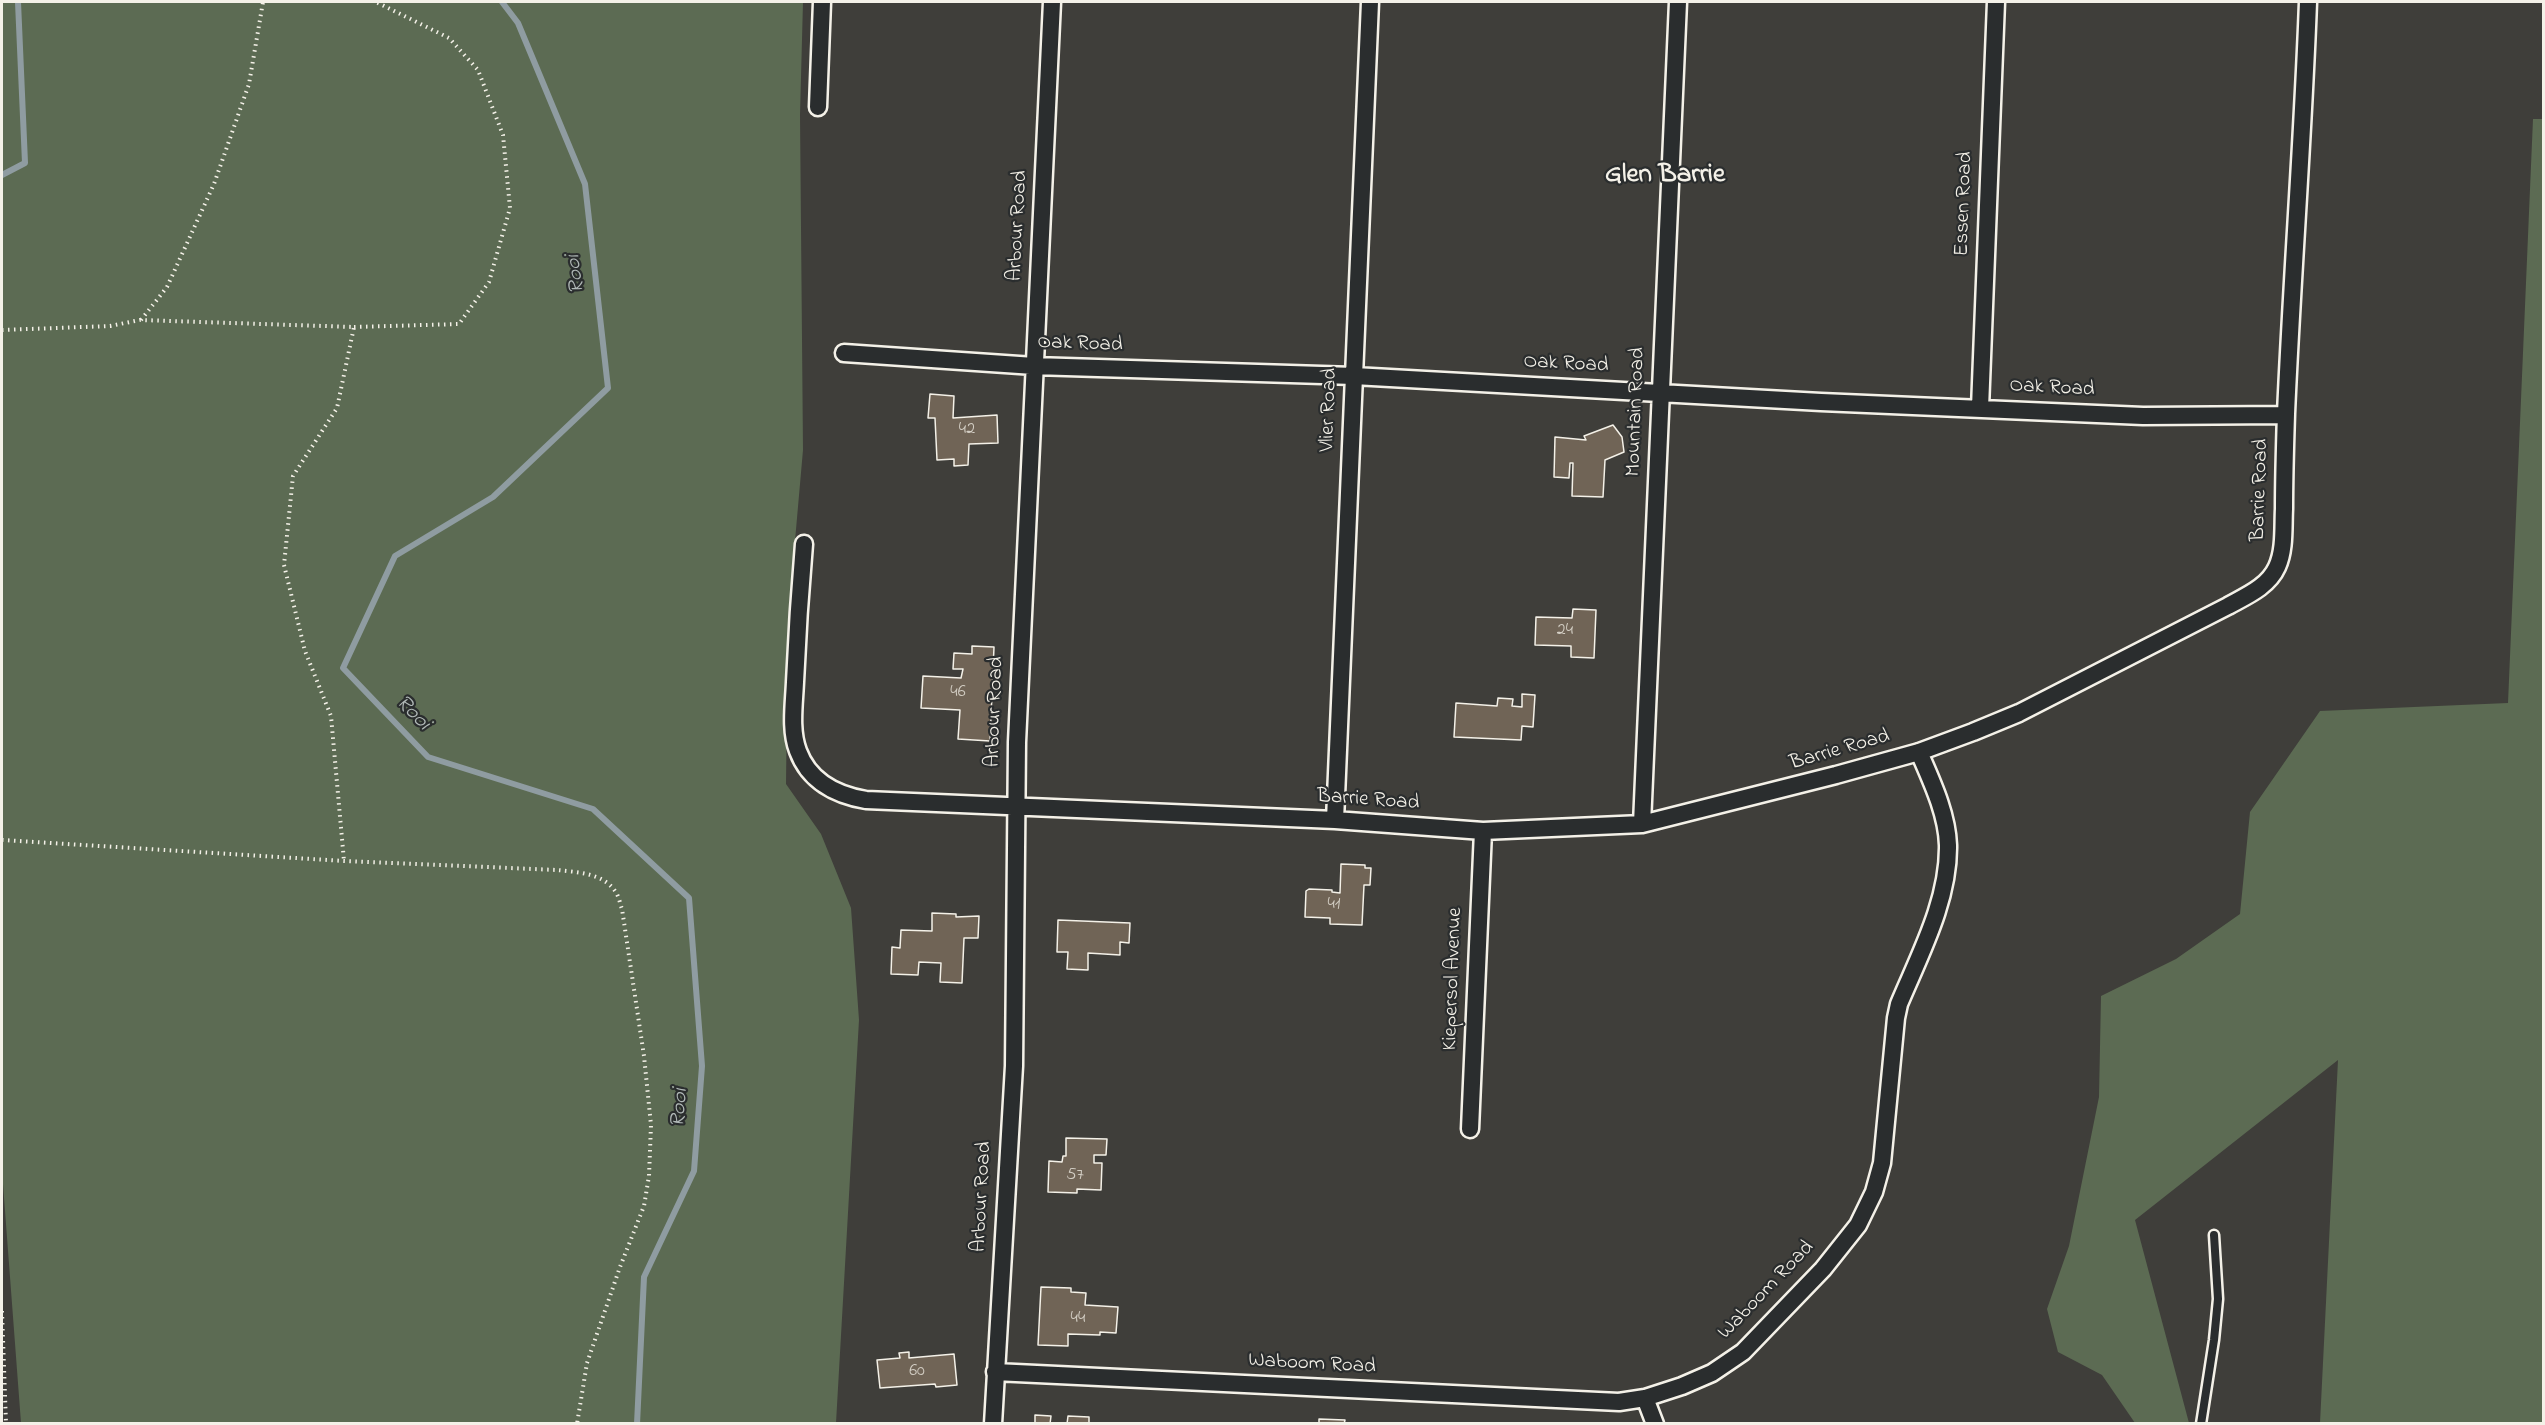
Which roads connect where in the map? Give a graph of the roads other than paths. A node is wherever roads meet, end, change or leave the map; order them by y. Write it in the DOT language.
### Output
graph roads {
  1 [pos="822,2"];
  2 [pos="1052,2"];
  3 [pos="1370,2"];
  4 [pos="1678,2"];
  5 [pos="1996,2"];
  6 [pos="2308,2"];
  7 [pos="818,107"];
  8 [pos="844,353"];
  9 [pos="1034,366"];
  10 [pos="1354,376"];
  11 [pos="1660,393"];
  12 [pos="1980,408"];
  13 [pos="2286,415"];
  14 [pos="804,544"];
  15 [pos="1920,752"];
  16 [pos="1017,808"];
  17 [pos="1335,820"];
  18 [pos="1642,824"];
  19 [pos="1483,831"];
  20 [pos="1470,1128"];
  21 [pos="2214,1235"];
  22 [pos="995,1372"];
  23 [pos="1646,1398"];
  24 [pos="993,1424"];
  25 [pos="1655,1424"];
  26 [pos="2201,1424"];
  1 -- 7 [label="street"];
  2 -- 9 [label="street, Arbour Road"];
  3 -- 10 [label="street, Vlier Road"];
  4 -- 11 [label="street, Mountain Road"];
  5 -- 12 [label="street, Essen Road"];
  6 -- 13 [label="street, Barrie Road"];
  8 -- 9 [label="street, Oak Road"];
  9 -- 10 [label="street, Oak Road"];
  9 -- 16 [label="street, Arbour Road"];
  10 -- 11 [label="street, Oak Road"];
  10 -- 17 [label="street, Vlier Road"];
  11 -- 12 [label="street, Oak Road"];
  11 -- 18 [label="street, Mountain Road"];
  12 -- 13 [label="street, Oak Road"];
  13 -- 15 [label="street, Barrie Road"];
  14 -- 16 [label="street, Barrie Road"];
  15 -- 18 [label="street, Barrie Road"];
  15 -- 23 [label="street, Waboom Road"];
  16 -- 17 [label="street, Barrie Road"];
  16 -- 22 [label="street, Arbour Road"];
  17 -- 19 [label="street, Barrie Road"];
  18 -- 19 [label="street, Barrie Road"];
  19 -- 20 [label="street, Kiepersol Avenue"];
  21 -- 26 [label="lane"];
  22 -- 23 [label="street, Waboom Road"];
  22 -- 24 [label="street, Arbour Road"];
  23 -- 25 [label="street"];
}
